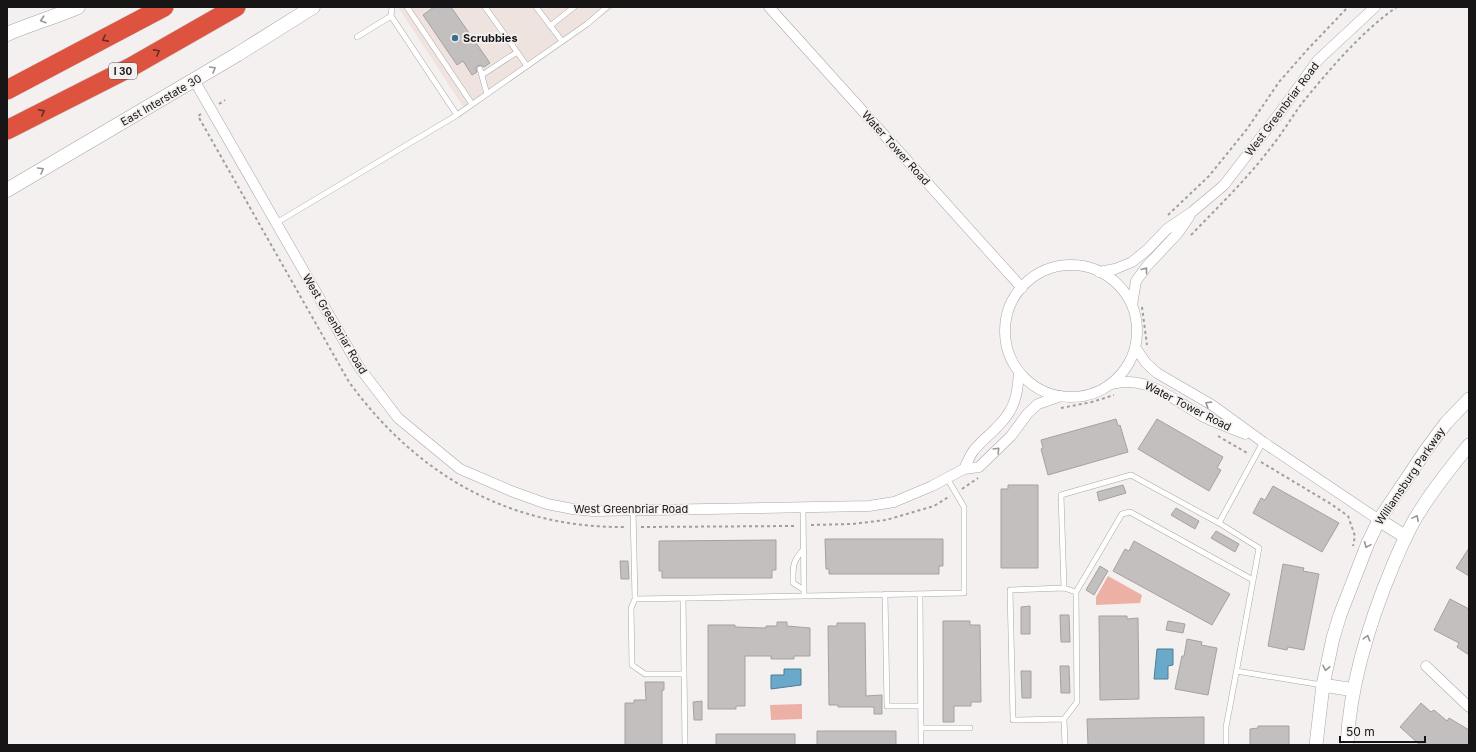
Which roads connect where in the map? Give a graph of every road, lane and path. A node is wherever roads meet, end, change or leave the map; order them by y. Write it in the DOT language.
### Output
graph roads {
  1 [pos="78,7"];
  2 [pos="164,7"];
  3 [pos="236,7"];
  4 [pos="313,7"];
  5 [pos="392,7"];
  6 [pos="407,7"];
  7 [pos="485,7"];
  8 [pos="536,7"];
  9 [pos="574,7"];
  10 [pos="607,7"];
  11 [pos="769,7"];
  12 [pos="1348,7"];
  13 [pos="1375,7"];
  14 [pos="1397,7"];
  15 [pos="391,16"];
  16 [pos="550,26"];
  17 [pos="7,34"];
  18 [pos="357,37"];
  19 [pos="562,41"];
  20 [pos="517,52"];
  21 [pos="527,66"];
  22 [pos="194,80"];
  23 [pos="7,90"];
  24 [pos="487,94"];
  25 [pos="225,100"];
  26 [pos="472,104"];
  27 [pos="210,109"];
  28 [pos="457,115"];
  29 [pos="7,130"];
  30 [pos="7,190"];
  31 [pos="1192,212"];
  32 [pos="1163,219"];
  33 [pos="276,223"];
  34 [pos="1189,236"];
  35 [pos="1099,272"];
  36 [pos="1022,288"];
  37 [pos="1143,301"];
  38 [pos="1132,305"];
  39 [pos="1147,346"];
  40 [pos="1135,347"];
  41 [pos="1019,372"];
  42 [pos="1110,384"];
  43 [pos="1119,393"];
  44 [pos="1061,396"];
  45 [pos="1469,399"];
  46 [pos="1057,409"];
  47 [pos="1216,434"];
  48 [pos="1263,442"];
  49 [pos="1469,445"];
  50 [pos="1255,458"];
  51 [pos="964,469"];
  52 [pos="981,476"];
  53 [pos="947,478"];
  54 [pos="956,493"];
  55 [pos="803,508"];
  56 [pos="633,510"];
  57 [pos="1379,520"];
  58 [pos="1219,523"];
  59 [pos="803,525"];
  60 [pos="633,527"];
  61 [pos="1406,537"];
  62 [pos="1353,547"];
  63 [pos="803,550"];
  64 [pos="1253,580"];
  65 [pos="1064,588"];
  66 [pos="1076,592"];
  67 [pos="804,593"];
  68 [pos="885,594"];
  69 [pos="920,594"];
  70 [pos="634,598"];
  71 [pos="683,598"];
  72 [pos="1426,666"];
  73 [pos="1236,671"];
  74 [pos="683,674"];
  75 [pos="1323,685"];
  76 [pos="1354,690"];
  77 [pos="920,706"];
  78 [pos="1469,707"];
  79 [pos="1064,719"];
  80 [pos="921,728"];
  81 [pos="970,728"];
  82 [pos="685,745"];
  83 [pos="921,745"];
  84 [pos="1065,745"];
  85 [pos="1226,745"];
  86 [pos="1316,745"];
  87 [pos="1347,745"];
  1 -- 17 [label="main road, one-way"];
  2 -- 23 [label="highway, one-way"];
  29 -- 3 [label="highway, I 30, one-way"];
  22 -- 4 [label="main road, East Interstate 30, one-way"];
  5 -- 15 [label="lane"];
  6 -- 26 [label="lane"];
  7 -- 20 [label="lane"];
  8 -- 16 [label="lane"];
  9 -- 16 [label="lane"];
  10 -- 19 [label="lane"];
  11 -- 36 [label="street, Water Tower Road"];
  12 -- 32 [label="path"];
  13 -- 31 [label="street, West Greenbriar Road"];
  14 -- 34 [label="path"];
  15 -- 18 [label="lane"];
  15 -- 28 [label="lane"];
  16 -- 19 [label="lane"];
  19 -- 21 [label="lane"];
  20 -- 21 [label="lane"];
  20 -- 24 [label="lane"];
  21 -- 24 [label="lane"];
  22 -- 27 [label="street, West Greenbriar Road"];
  30 -- 22 [label="main road, East Interstate 30, one-way"];
  24 -- 26 [label="lane"];
  25 -- 27 [label="path"];
  26 -- 28 [label="lane"];
  27 -- 33 [label="street, West Greenbriar Road"];
  27 -- 60 [label="path"];
  28 -- 33 [label="lane"];
  31 -- 35 [label="street, West Greenbriar Road"];
  38 -- 31 [label="street, West Greenbriar Road, one-way"];
  33 -- 56 [label="street, West Greenbriar Road"];
  35 -- 36 [label="street"];
  35 -- 38 [label="street"];
  36 -- 41 [label="street"];
  37 -- 39 [label="path"];
  38 -- 40 [label="street"];
  40 -- 42 [label="street"];
  48 -- 40 [label="street, Water Tower Road, one-way"];
  41 -- 44 [label="street"];
  41 -- 51 [label="street"];
  42 -- 44 [label="street"];
  42 -- 48 [label="street, Water Tower Road"];
  43 -- 46 [label="path"];
  51 -- 44 [label="street, West Greenbriar Road, one-way"];
  45 -- 57 [label="street, Williamsburg Parkway"];
  47 -- 50 [label="path"];
  48 -- 50 [label="lane"];
  48 -- 57 [label="street, Water Tower Road"];
  61 -- 49 [label="street, one-way"];
  50 -- 58 [label="lane"];
  50 -- 62 [label="path"];
  51 -- 53 [label="street, West Greenbriar Road"];
  52 -- 54 [label="path"];
  53 -- 54 [label="lane"];
  53 -- 55 [label="street, West Greenbriar Road"];
  54 -- 59 [label="path"];
  54 -- 69 [label="lane"];
  55 -- 56 [label="street, West Greenbriar Road"];
  55 -- 59 [label="lane"];
  56 -- 60 [label="lane"];
  57 -- 61 [label="street"];
  57 -- 75 [label="street, Williamsburg Parkway, one-way"];
  58 -- 64 [label="lane"];
  58 -- 65 [label="lane"];
  59 -- 60 [label="path"];
  59 -- 63 [label="lane"];
  60 -- 70 [label="lane"];
  76 -- 61 [label="street, one-way"];
  63 -- 67 [label="lane"];
  63 -- 67 [label="lane"];
  64 -- 66 [label="lane"];
  64 -- 73 [label="lane"];
  65 -- 66 [label="lane"];
  65 -- 79 [label="lane"];
  66 -- 79 [label="lane"];
  67 -- 68 [label="lane"];
  67 -- 71 [label="lane"];
  68 -- 69 [label="lane"];
  68 -- 77 [label="lane"];
  69 -- 77 [label="lane"];
  70 -- 71 [label="lane"];
  70 -- 74 [label="lane"];
  71 -- 74 [label="lane"];
  72 -- 78 [label="street"];
  73 -- 75 [label="lane"];
  73 -- 85 [label="lane"];
  74 -- 82 [label="lane"];
  75 -- 76 [label="street"];
  75 -- 86 [label="street, Williamsburg Parkway"];
  76 -- 87 [label="street"];
  77 -- 80 [label="lane"];
  79 -- 84 [label="lane"];
  80 -- 81 [label="lane"];
  80 -- 83 [label="lane"];
}
